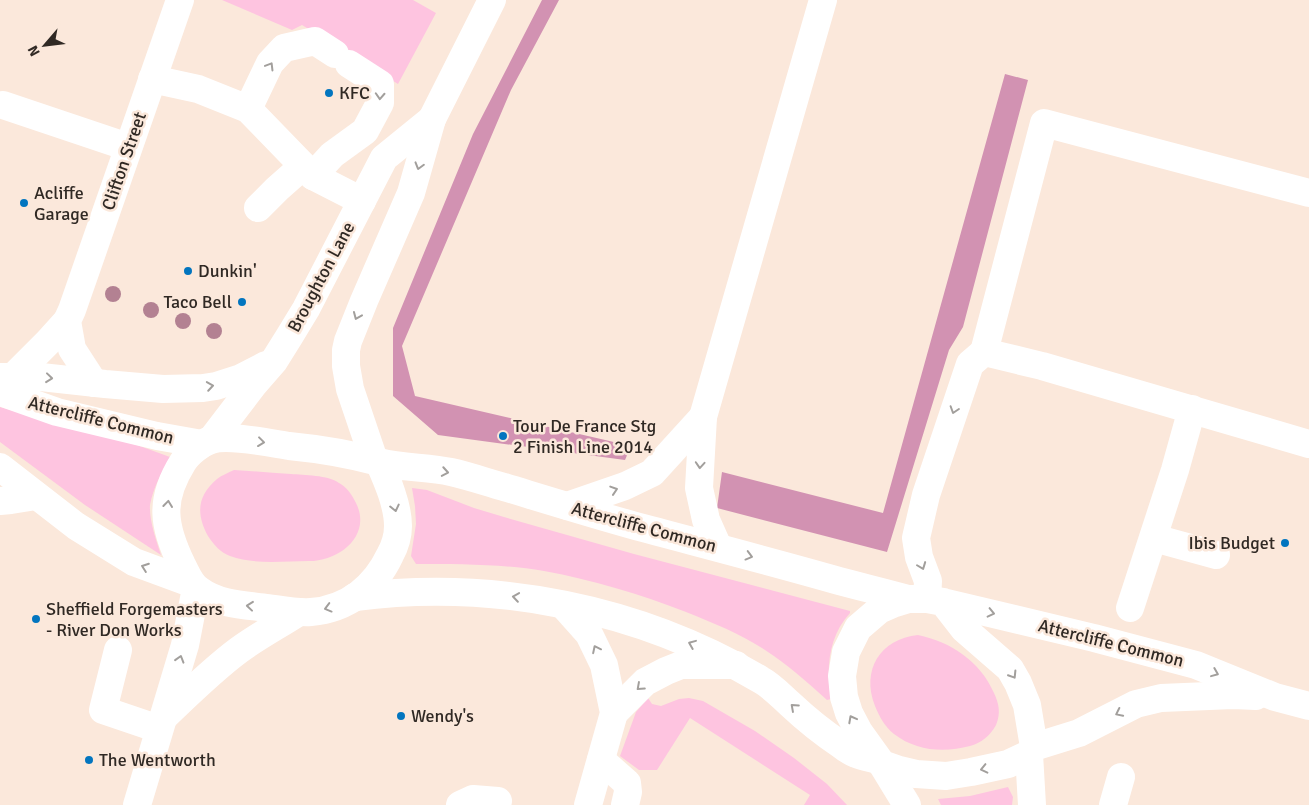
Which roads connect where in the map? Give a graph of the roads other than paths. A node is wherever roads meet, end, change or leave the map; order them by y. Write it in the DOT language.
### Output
graph roads {
  1 [pos="180,0"];
  2 [pos="492,0"];
  3 [pos="822,0"];
  4 [pos="152,79"];
  5 [pos="3,104"];
  6 [pos="248,109"];
  7 [pos="432,119"];
  8 [pos="128,147"];
  9 [pos="308,171"];
  10 [pos="1309,194"];
  11 [pos="362,200"];
  12 [pos="258,208"];
  13 [pos="67,321"];
  14 [pos="977,358"];
  15 [pos="274,361"];
  16 [pos="4,382"];
  17 [pos="94,382"];
  18 [pos="1192,410"];
  19 [pos="703,417"];
  20 [pos="207,442"];
  21 [pos="1309,444"];
  22 [pos="377,461"];
  23 [pos="0,467"];
  24 [pos="36,496"];
  25 [pos="0,500"];
  26 [pos="567,506"];
  27 [pos="1154,538"];
  28 [pos="718,547"];
  29 [pos="1216,555"];
  30 [pos="194,586"];
  31 [pos="355,597"];
  32 [pos="926,600"];
  33 [pos="564,606"];
  34 [pos="1130,608"];
  35 [pos="299,612"];
  36 [pos="118,650"];
  37 [pos="736,665"];
  38 [pos="1275,697"];
  39 [pos="1309,706"];
  40 [pos="614,713"];
  41 [pos="161,724"];
  42 [pos="1032,750"];
  43 [pos="600,760"];
  44 [pos="880,762"];
  45 [pos="1121,777"];
  46 [pos="498,801"];
  47 [pos="137,805"];
  48 [pos="460,805"];
  49 [pos="588,805"];
  50 [pos="625,805"];
  51 [pos="907,805"];
  52 [pos="1032,805"];
  53 [pos="1113,805"];
  1 -- 4 [label="main road, Clifton Street"];
  2 -- 7 [label="main road, Broughton Lane"];
  3 -- 19 [label="main road"];
  4 -- 6 [label="main road"];
  4 -- 8 [label="main road, Clifton Street"];
  5 -- 8 [label="main road"];
  6 -- 9 [label="main road"];
  6 -- 9 [label="main road, one-way"];
  7 -- 11 [label="main road, Broughton Lane"];
  7 -- 22 [label="main road, Broughton Lane, one-way"];
  8 -- 13 [label="main road, Clifton Street"];
  9 -- 11 [label="main road"];
  9 -- 12 [label="main road"];
  10 -- 14 [label="main road"];
  11 -- 15 [label="main road, Broughton Lane"];
  13 -- 16 [label="main road, Clifton Street"];
  13 -- 17 [label="main road"];
  14 -- 18 [label="main road"];
  14 -- 32 [label="main road, one-way"];
  17 -- 15 [label="main road, one-way"];
  15 -- 20 [label="main road, Broughton Lane"];
  16 -- 17 [label="main road, one-way"];
  16 -- 20 [label="main road, Attercliffe Common"];
  18 -- 21 [label="main road"];
  18 -- 27 [label="main road"];
  26 -- 19 [label="main road, one-way"];
  19 -- 28 [label="main road, one-way"];
  20 -- 22 [label="main road, Attercliffe Common, one-way"];
  30 -- 20 [label="main road, Broughton Lane, one-way"];
  22 -- 26 [label="main road, Attercliffe Common, one-way"];
  22 -- 31 [label="main road, Broughton Lane, one-way"];
  23 -- 24 [label="main road"];
  24 -- 25 [label="main road"];
  30 -- 24 [label="main road, one-way"];
  26 -- 28 [label="main road, Attercliffe Common"];
  27 -- 29 [label="main road"];
  27 -- 34 [label="main road"];
  28 -- 32 [label="main road, Attercliffe Common, one-way"];
  35 -- 30 [label="main road, one-way"];
  41 -- 30 [label="main road, one-way"];
  33 -- 31 [label="main road, one-way"];
  31 -- 35 [label="main road, one-way"];
  32 -- 38 [label="main road, Attercliffe Common, one-way"];
  32 -- 42 [label="main road, one-way"];
  44 -- 32 [label="main road, one-way"];
  37 -- 33 [label="main road, one-way"];
  40 -- 33 [label="main road, one-way"];
  35 -- 41 [label="main road"];
  36 -- 41 [label="main road"];
  37 -- 40 [label="main road, one-way"];
  44 -- 37 [label="main road, one-way"];
  38 -- 39 [label="main road, Attercliffe Common"];
  38 -- 42 [label="main road, Attercliffe Common, one-way"];
  40 -- 43 [label="main road"];
  41 -- 47 [label="main road"];
  42 -- 44 [label="main road, Attercliffe Common, one-way"];
  42 -- 52 [label="main road"];
  43 -- 49 [label="main road"];
  43 -- 50 [label="main road"];
  44 -- 51 [label="main road"];
  45 -- 53 [label="main road"];
  46 -- 48 [label="main road"];
}
